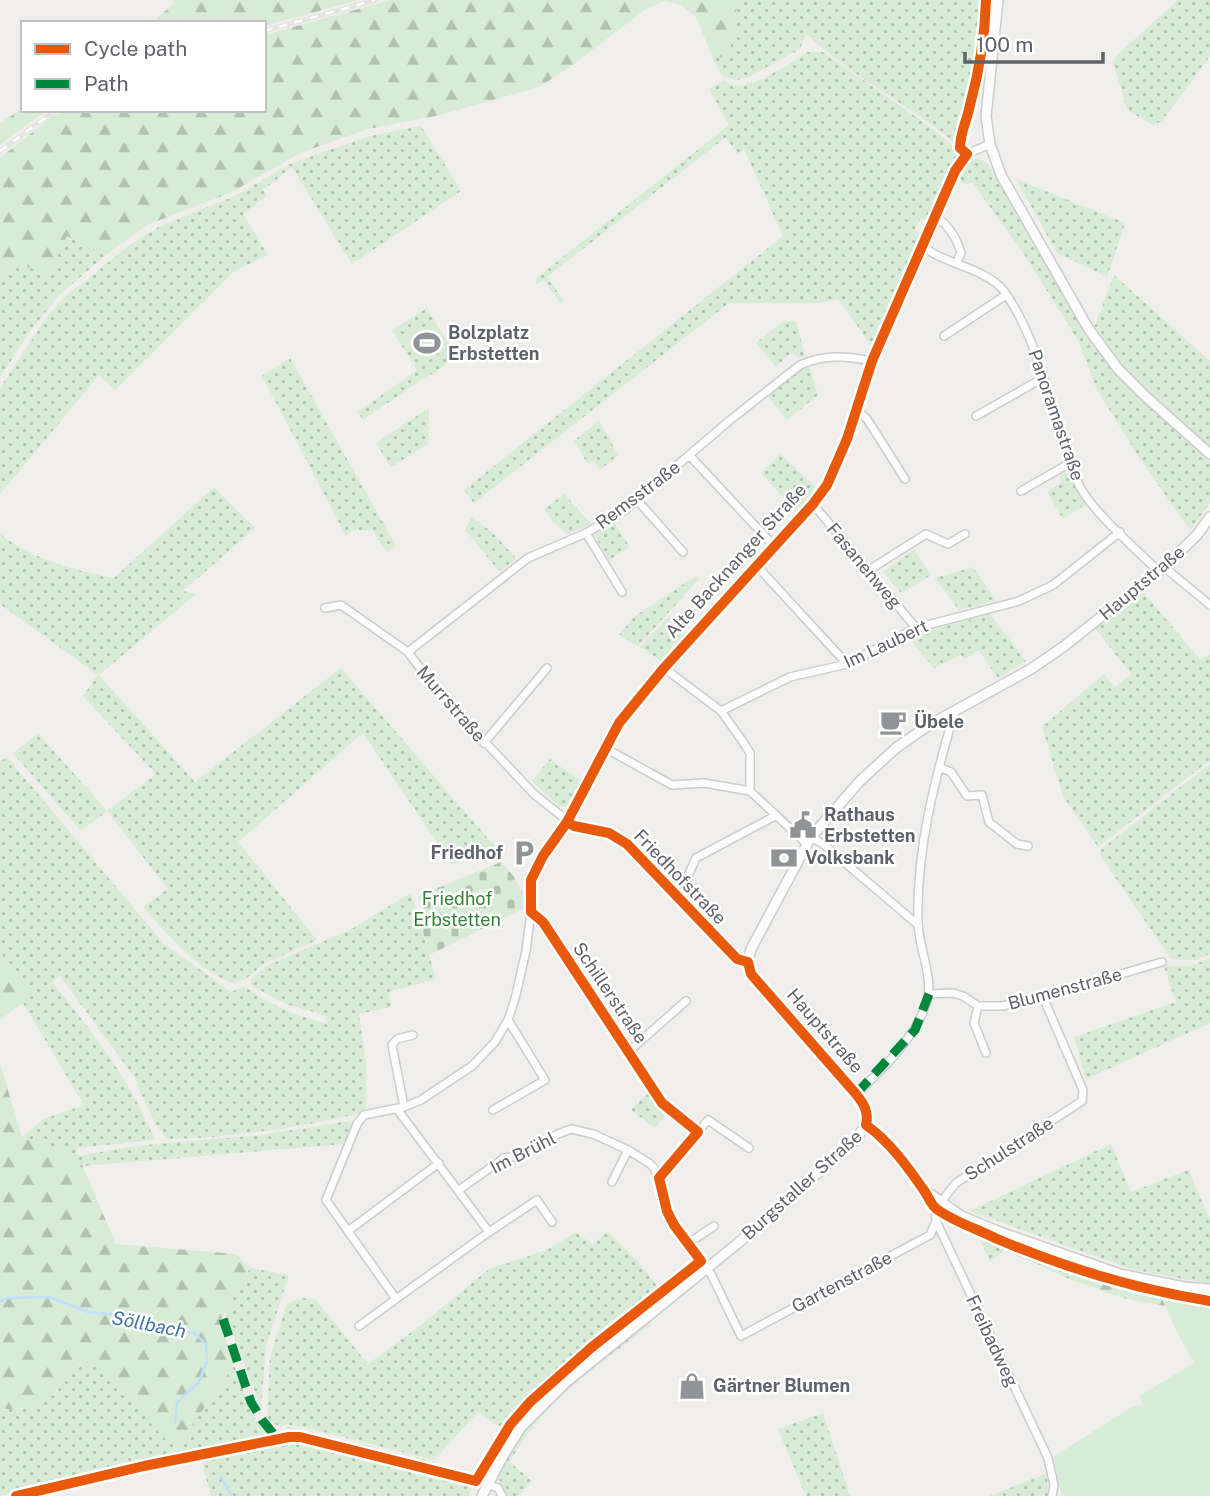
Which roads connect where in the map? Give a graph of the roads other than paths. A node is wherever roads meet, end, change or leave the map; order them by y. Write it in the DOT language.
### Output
graph roads {
  1 [pos="998,0"];
  2 [pos="990,145"];
  3 [pos="936,216"];
  4 [pos="923,244"];
  5 [pos="957,262"];
  6 [pos="1006,295"];
  7 [pos="944,336"];
  8 [pos="872,361"];
  9 [pos="1043,378"];
  10 [pos="857,410"];
  11 [pos="976,416"];
  12 [pos="1210,454"];
  13 [pos="690,456"];
  14 [pos="1070,463"];
  15 [pos="905,479"];
  16 [pos="1021,491"];
  17 [pos="637,500"];
  18 [pos="813,505"];
  19 [pos="1210,517"];
  20 [pos="1120,532"];
  21 [pos="586,533"];
  22 [pos="965,534"];
  23 [pos="774,546"];
  24 [pos="683,552"];
  25 [pos="756,565"];
  26 [pos="1161,569"];
  27 [pos="869,570"];
  28 [pos="622,592"];
  29 [pos="1210,606"];
  30 [pos="326,608"];
  31 [pos="916,628"];
  32 [pos="408,652"];
  33 [pos="847,664"];
  34 [pos="547,668"];
  35 [pos="664,668"];
  36 [pos="955,710"];
  37 [pos="721,712"];
  38 [pos="484,743"];
  39 [pos="605,748"];
  40 [pos="939,767"];
  41 [pos="750,791"];
  42 [pos="775,816"];
  43 [pos="567,822"];
  44 [pos="809,841"];
  45 [pos="1028,846"];
  46 [pos="672,891"];
  47 [pos="531,912"];
  48 [pos="918,924"];
  49 [pos="748,962"];
  50 [pos="1162,962"];
  51 [pos="929,994"];
  52 [pos="1043,997"];
  53 [pos="686,1001"];
  54 [pos="978,1006"];
  55 [pos="508,1020"];
  56 [pos="413,1035"];
  57 [pos="628,1052"];
  58 [pos="986,1053"];
  59 [pos="856,1094"];
  60 [pos="658,1096"];
  61 [pos="401,1108"];
  62 [pos="493,1110"];
  63 [pos="866,1125"];
  64 [pos="749,1148"];
  65 [pos="628,1150"];
  66 [pos="439,1163"];
  67 [pos="659,1178"];
  68 [pos="612,1182"];
  69 [pos="923,1189"];
  70 [pos="459,1190"];
  71 [pos="940,1203"];
  72 [pos="936,1221"];
  73 [pos="552,1222"];
  74 [pos="714,1226"];
  75 [pos="348,1231"];
  76 [pos="489,1232"];
  77 [pos="687,1244"];
  78 [pos="706,1268"];
  79 [pos="1210,1289"];
  80 [pos="396,1299"];
  81 [pos="359,1326"];
  82 [pos="487,1484"];
  83 [pos="482,1496"];
  84 [pos="502,1496"];
  85 [pos="1052,1496"];
  1 -- 2 [label="street"];
  2 -- 3 [label="street, Alte Backnanger Straße"];
  2 -- 12 [label="street"];
  3 -- 4 [label="street, Alte Backnanger Straße"];
  3 -- 5 [label="street"];
  4 -- 5 [label="street, Panoramastraße"];
  4 -- 8 [label="street, Alte Backnanger Straße"];
  5 -- 6 [label="street, Panoramastraße"];
  6 -- 7 [label="street"];
  6 -- 9 [label="street, Panoramastraße"];
  8 -- 10 [label="street, Alte Backnanger Straße"];
  8 -- 13 [label="street, Remsstraße"];
  9 -- 11 [label="street"];
  9 -- 14 [label="street, Panoramastraße"];
  10 -- 15 [label="street"];
  10 -- 18 [label="street, Alte Backnanger Straße"];
  13 -- 17 [label="street, Remsstraße"];
  13 -- 23 [label="street"];
  14 -- 16 [label="street"];
  14 -- 20 [label="street, Panoramastraße"];
  17 -- 21 [label="street, Remsstraße"];
  17 -- 24 [label="street"];
  18 -- 23 [label="street, Alte Backnanger Straße"];
  18 -- 27 [label="street, Fasanenweg"];
  19 -- 26 [label="street, Hauptstraße"];
  20 -- 26 [label="street, Panoramastraße"];
  20 -- 31 [label="street, Im Laubert"];
  21 -- 28 [label="street"];
  21 -- 32 [label="street, Remsstraße"];
  22 -- 27 [label="street"];
  23 -- 25 [label="street, Alte Backnanger Straße"];
  25 -- 33 [label="street"];
  25 -- 35 [label="street, Alte Backnanger Straße"];
  26 -- 29 [label="street, Panoramastraße"];
  26 -- 36 [label="street, Hauptstraße"];
  27 -- 31 [label="street, Fasanenweg"];
  30 -- 32 [label="street, Murrstraße"];
  31 -- 33 [label="street, Im Laubert"];
  32 -- 38 [label="street, Murrstraße"];
  33 -- 37 [label="street, Im Laubert"];
  34 -- 38 [label="street"];
  35 -- 37 [label="street"];
  35 -- 39 [label="street, Alte Backnanger Straße"];
  36 -- 40 [label="street"];
  36 -- 44 [label="street, Hauptstraße"];
  37 -- 41 [label="street"];
  38 -- 43 [label="street, Murrstraße"];
  39 -- 41 [label="street"];
  39 -- 43 [label="street, Alte Backnanger Straße"];
  40 -- 45 [label="street"];
  40 -- 48 [label="street"];
  41 -- 42 [label="street"];
  42 -- 44 [label="street"];
  42 -- 46 [label="street"];
  43 -- 46 [label="street, Friedhofstraße"];
  43 -- 47 [label="street"];
  44 -- 48 [label="street"];
  44 -- 49 [label="street, Hauptstraße"];
  46 -- 49 [label="street, Friedhofstraße"];
  47 -- 55 [label="street"];
  47 -- 57 [label="street, Schillerstraße"];
  48 -- 51 [label="street"];
  49 -- 59 [label="street, Hauptstraße"];
  50 -- 52 [label="street, Blumenstraße"];
  51 -- 54 [label="street, Blumenstraße"];
  51 -- 59 [label="street"];
  52 -- 54 [label="street, Blumenstraße"];
  52 -- 71 [label="street, Schulstraße"];
  53 -- 57 [label="street, Schillerstraße"];
  54 -- 58 [label="street"];
  55 -- 61 [label="street"];
  55 -- 62 [label="street"];
  56 -- 61 [label="street"];
  57 -- 60 [label="street, Schillerstraße"];
  59 -- 63 [label="street, Hauptstraße"];
  61 -- 66 [label="street"];
  61 -- 75 [label="street"];
  63 -- 69 [label="street"];
  63 -- 78 [label="street, Burgstaller Straße"];
  64 -- 67 [label="street"];
  65 -- 67 [label="street, Im Brühl"];
  65 -- 68 [label="street"];
  65 -- 70 [label="street, Im Brühl"];
  66 -- 70 [label="street"];
  66 -- 75 [label="street"];
  67 -- 77 [label="street"];
  69 -- 71 [label="street"];
  69 -- 72 [label="street, Freibadweg"];
  70 -- 76 [label="street"];
  71 -- 79 [label="street"];
  72 -- 78 [label="street, Gartenstraße"];
  72 -- 85 [label="street, Freibadweg"];
  73 -- 76 [label="street"];
  74 -- 77 [label="street"];
  75 -- 80 [label="street"];
  76 -- 80 [label="street"];
  77 -- 78 [label="street"];
  78 -- 82 [label="street, Burgstaller Straße"];
  80 -- 81 [label="street"];
  82 -- 83 [label="street"];
  82 -- 84 [label="street"];
}
